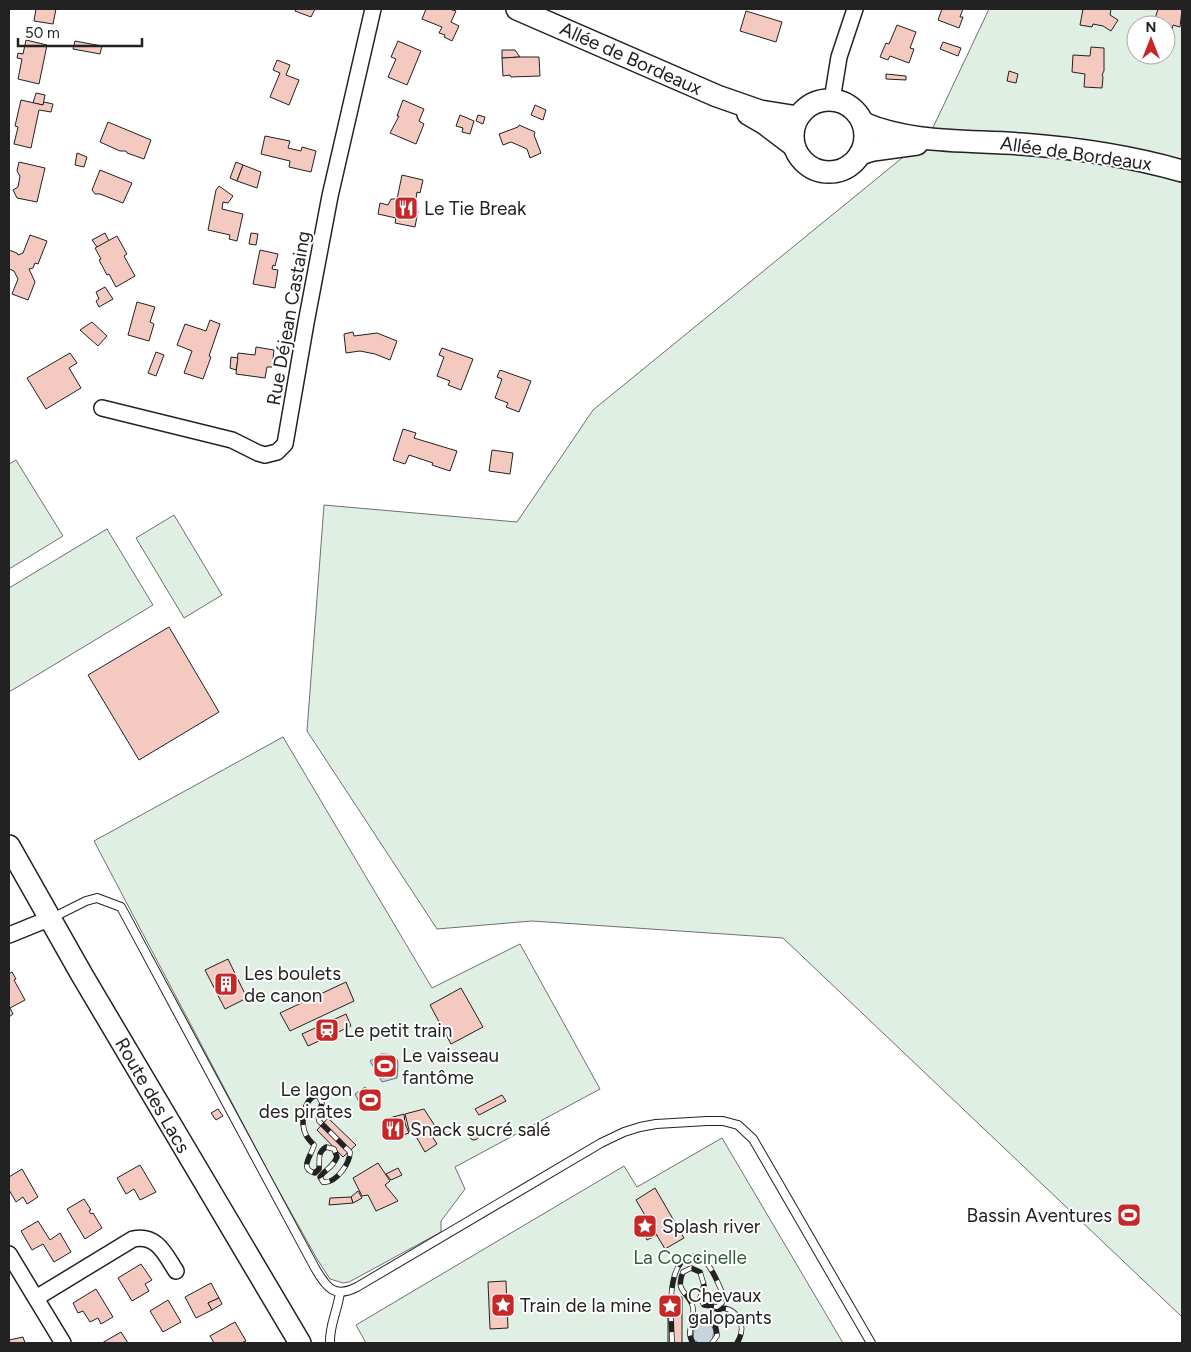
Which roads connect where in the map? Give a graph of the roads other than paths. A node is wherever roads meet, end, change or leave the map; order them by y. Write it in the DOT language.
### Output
graph roads {
  1 [pos="373,9"];
  2 [pos="517,9"];
  3 [pos="855,9"];
  4 [pos="717,96"];
  5 [pos="832,100"];
  6 [pos="798,117"];
  7 [pos="863,123"];
  8 [pos="970,141"];
  9 [pos="794,146"];
  10 [pos="860,154"];
  11 [pos="1182,170"];
  12 [pos="102,408"];
  13 [pos="9,846"];
  14 [pos="51,918"];
  15 [pos="9,935"];
  16 [pos="9,1254"];
  17 [pos="176,1271"];
  18 [pos="340,1292"];
  19 [pos="36,1298"];
  20 [pos="63,1343"];
  21 [pos="300,1343"];
  22 [pos="330,1343"];
  23 [pos="871,1343"];
  1 -- 12 [label="street, Rue Déjean Castaing"];
  2 -- 4 [label="main road, Allée de Bordeaux"];
  3 -- 5 [label="street"];
  4 -- 6 [label="main road, Allée de Bordeaux"];
  4 -- 9 [label="main road, Allée de Bordeaux"];
  5 -- 6 [label="main road"];
  5 -- 7 [label="main road"];
  6 -- 9 [label="main road"];
  7 -- 8 [label="main road, Allée de Bordeaux"];
  7 -- 10 [label="main road"];
  8 -- 10 [label="main road, Allée de Bordeaux"];
  8 -- 11 [label="main road, Allée de Bordeaux"];
  9 -- 10 [label="main road"];
  13 -- 14 [label="main road, Route des Lacs"];
  14 -- 15 [label="street"];
  14 -- 18 [label="lane"];
  14 -- 21 [label="main road, Route des Lacs"];
  16 -- 19 [label="street"];
  17 -- 19 [label="street"];
  18 -- 22 [label="lane"];
  18 -- 23 [label="lane"];
  19 -- 20 [label="street"];
}
